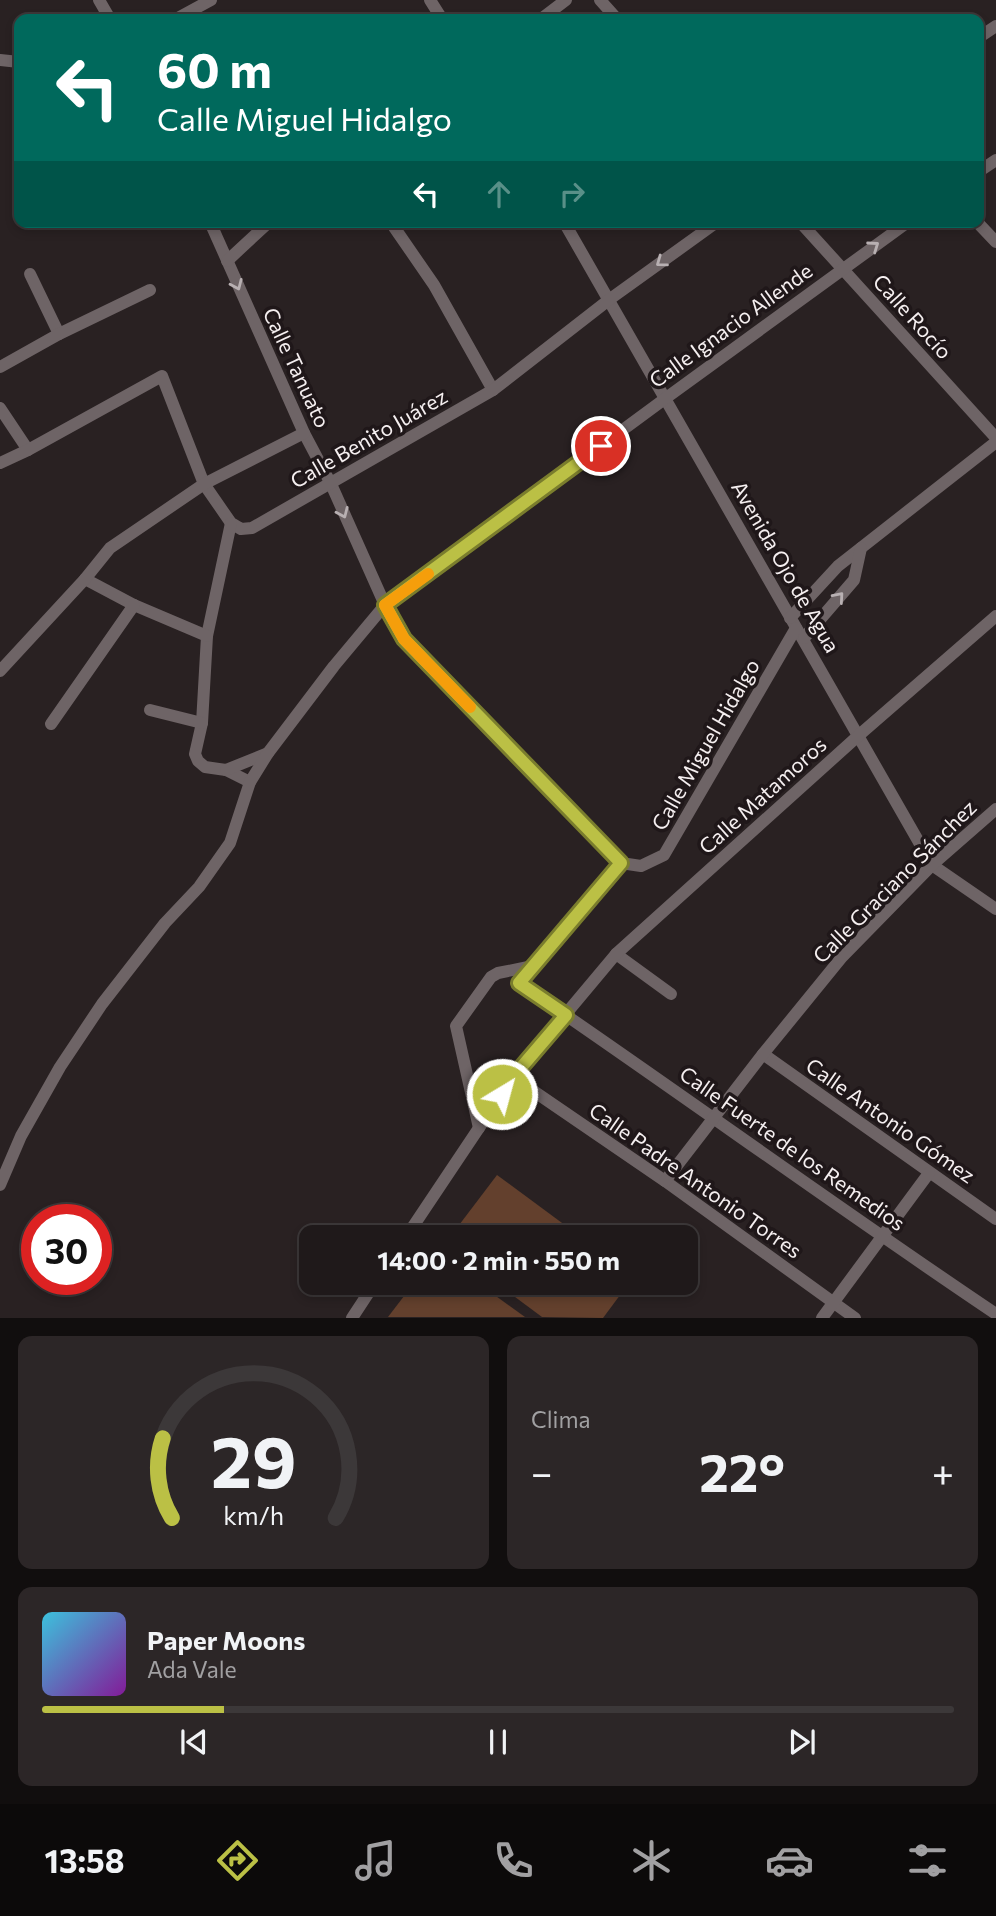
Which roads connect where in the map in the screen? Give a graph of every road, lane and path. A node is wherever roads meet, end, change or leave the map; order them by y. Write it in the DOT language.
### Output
graph roads {
  1 [pos="211,0"];
  2 [pos="566,0"];
  3 [pos="600,0"];
  4 [pos="185,14"];
  5 [pos="548,14"];
  6 [pos="613,14"];
  7 [pos="213,228"];
  8 [pos="263,228"];
  9 [pos="396,228"];
  10 [pos="568,228"];
  11 [pos="709,228"];
  12 [pos="805,228"];
  13 [pos="900,228"];
  14 [pos="983,228"];
  15 [pos="996,242"];
  16 [pos="227,261"];
  17 [pos="842,269"];
  18 [pos="30,274"];
  19 [pos="150,290"];
  20 [pos="610,299"];
  21 [pos="59,334"];
  22 [pos="0,367"];
  23 [pos="493,390"];
  24 [pos="666,398"];
  25 [pos="0,408"];
  26 [pos="304,433"];
  27 [pos="996,440"];
  28 [pos="28,450"];
  29 [pos="0,463"];
  30 [pos="204,484"];
  31 [pos="331,484"];
  32 [pos="231,523"];
  33 [pos="861,548"];
  34 [pos="85,579"];
  35 [pos="134,605"];
  36 [pos="385,605"];
  37 [pos="996,616"];
  38 [pos="797,628"];
  39 [pos="207,636"];
  40 [pos="0,671"];
  41 [pos="150,710"];
  42 [pos="202,723"];
  43 [pos="51,724"];
  44 [pos="858,736"];
  45 [pos="268,753"];
  46 [pos="226,770"];
  47 [pos="250,782"];
  48 [pos="996,809"];
  49 [pos="621,863"];
  50 [pos="932,865"];
  51 [pos="996,909"];
  52 [pos="617,954"];
  53 [pos="533,966"];
  54 [pos="671,994"];
  55 [pos="566,1015"];
  56 [pos="763,1054"];
  57 [pos="513,1077"];
  58 [pos="714,1117"];
  59 [pos="479,1128"];
  60 [pos="929,1173"];
  61 [pos="665,1181"];
  62 [pos="0,1185"];
  63 [pos="996,1219"];
  64 [pos="414,1225"];
  65 [pos="882,1237"];
  66 [pos="367,1295"];
  67 [pos="833,1302"];
  68 [pos="996,1314"];
  69 [pos="354,1316"];
  70 [pos="822,1318"];
  71 [pos="855,1318"];
  1 -- 4 [label="street"];
  2 -- 5 [label="street"];
  3 -- 6 [label="street"];
  7 -- 16 [label="street, Calle Tanuato"];
  8 -- 16 [label="street"];
  9 -- 23 [label="street"];
  10 -- 20 [label="street, Avenida Ojo de Agua"];
  11 -- 20 [label="street, Calle Benito Juárez, one-way"];
  12 -- 17 [label="street, Calle Rocío"];
  17 -- 13 [label="street, Calle Ignacio Allende, one-way"];
  14 -- 15 [label="street"];
  16 -- 26 [label="street, Calle Tanuato, one-way"];
  17 -- 24 [label="street, Calle Ignacio Allende"];
  17 -- 27 [label="street, Calle Rocío"];
  18 -- 21 [label="street"];
  19 -- 21 [label="street"];
  20 -- 23 [label="street, Calle Benito Juárez"];
  20 -- 24 [label="street, Avenida Ojo de Agua"];
  21 -- 22 [label="street"];
  23 -- 31 [label="street, Calle Benito Juárez"];
  24 -- 36 [label="street, Calle Ignacio Allende"];
  24 -- 38 [label="street, Avenida Ojo de Agua"];
  25 -- 28 [label="street"];
  26 -- 30 [label="street"];
  26 -- 31 [label="street, Calle Tanuato"];
  27 -- 33 [label="street, Calle Miguel Hidalgo"];
  28 -- 29 [label="street"];
  28 -- 30 [label="street"];
  30 -- 32 [label="street"];
  30 -- 34 [label="street"];
  31 -- 32 [label="street, Calle Benito Juárez"];
  31 -- 36 [label="street, Calle Tanuato, one-way"];
  32 -- 39 [label="street"];
  33 -- 38 [label="street, Calle Miguel Hidalgo"];
  38 -- 33 [label="street, Calle Miguel Hidalgo, one-way"];
  34 -- 35 [label="street"];
  34 -- 40 [label="street"];
  35 -- 39 [label="street"];
  35 -- 43 [label="street"];
  36 -- 45 [label="street, Calle Ignacio Allende"];
  36 -- 49 [label="street, Calle Tanuato"];
  37 -- 44 [label="street, Calle Matamoros"];
  38 -- 44 [label="street, Avenida Ojo de Agua"];
  38 -- 49 [label="street, Calle Miguel Hidalgo"];
  39 -- 42 [label="street"];
  41 -- 42 [label="street"];
  42 -- 46 [label="street"];
  44 -- 50 [label="street, Avenida Ojo de Agua"];
  44 -- 52 [label="street, Calle Matamoros"];
  45 -- 46 [label="street"];
  45 -- 47 [label="street, Calle Ignacio Allende"];
  46 -- 47 [label="street"];
  47 -- 62 [label="street, Calle Ignacio Allende"];
  48 -- 50 [label="street, Calle Graciano Sánchez"];
  49 -- 53 [label="street"];
  50 -- 51 [label="street, Avenida Ojo de Agua"];
  50 -- 56 [label="street, Calle Graciano Sánchez"];
  52 -- 54 [label="street"];
  52 -- 55 [label="street, Calle Matamoros"];
  53 -- 55 [label="street"];
  53 -- 59 [label="street"];
  55 -- 57 [label="street"];
  55 -- 58 [label="street, Calle Fuerte de los Remedios"];
  56 -- 58 [label="street, Calle Graciano Sánchez"];
  56 -- 60 [label="street, Calle Antonio Gómez"];
  57 -- 59 [label="street"];
  57 -- 61 [label="street, Calle Padre Antonio Torres"];
  58 -- 61 [label="street, Calle Graciano Sánchez"];
  58 -- 65 [label="street, Calle Fuerte de los Remedios"];
  59 -- 64 [label="street"];
  60 -- 63 [label="street, Calle Antonio Gómez"];
  60 -- 65 [label="street"];
  61 -- 67 [label="street, Calle Padre Antonio Torres"];
  65 -- 67 [label="street"];
  65 -- 68 [label="street, Calle Fuerte de los Remedios"];
  66 -- 69 [label="street"];
  67 -- 70 [label="street"];
  67 -- 71 [label="street, Calle Padre Antonio Torres"];
}
